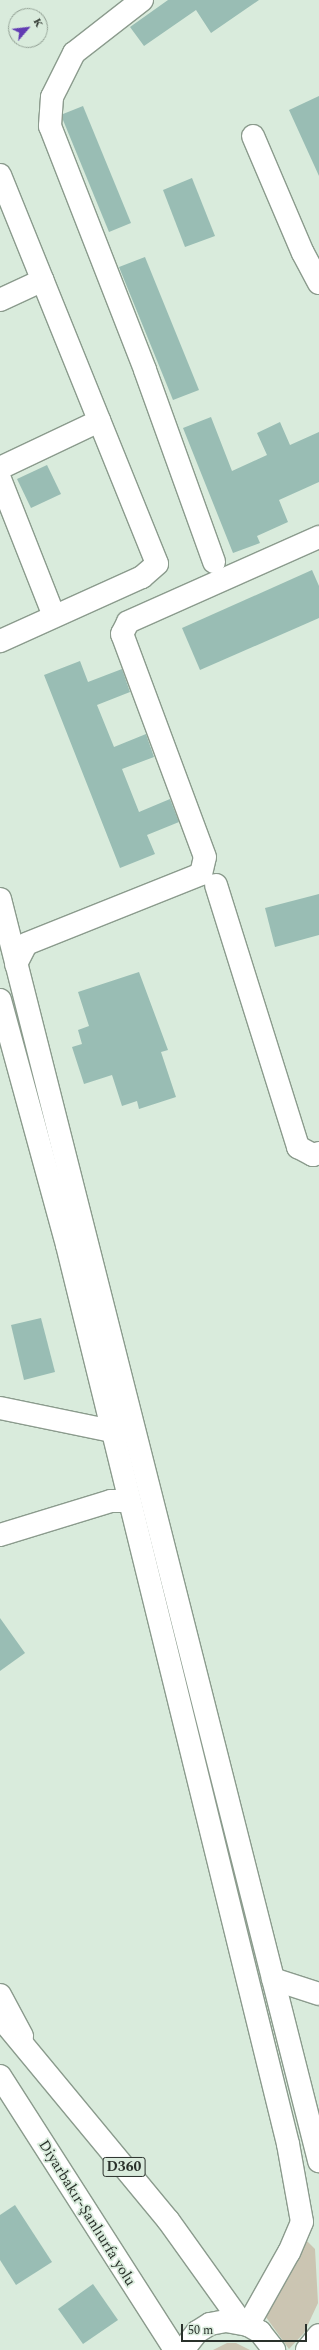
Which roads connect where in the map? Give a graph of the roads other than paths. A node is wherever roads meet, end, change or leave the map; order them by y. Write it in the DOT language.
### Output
graph roads {
  1 [pos="142,0"];
  2 [pos="253,136"];
  3 [pos="0,175"];
  4 [pos="43,280"];
  5 [pos="319,283"];
  6 [pos="0,300"];
  7 [pos="99,421"];
  8 [pos="0,468"];
  9 [pos="0,479"];
  10 [pos="319,537"];
  11 [pos="214,562"];
  12 [pos="236,575"];
  13 [pos="210,586"];
  14 [pos="54,616"];
  15 [pos="0,640"];
  16 [pos="208,872"];
  17 [pos="0,899"];
  18 [pos="16,964"];
  19 [pos="0,1000"];
  20 [pos="4,1028"];
  21 [pos="319,1153"];
  22 [pos="3,1403"];
  23 [pos="112,1431"];
  24 [pos="129,1501"];
  25 [pos="0,1535"];
  26 [pos="273,1979"];
  27 [pos="319,1994"];
  28 [pos="0,1995"];
  29 [pos="0,2017"];
  30 [pos="32,2055"];
  31 [pos="0,2076"];
  32 [pos="319,2161"];
  33 [pos="244,2323"];
  34 [pos="319,2335"];
  35 [pos="175,2350"];
  36 [pos="183,2350"];
  37 [pos="274,2350"];
  38 [pos="307,2350"];
  1 -- 11 [label="main road"];
  2 -- 5 [label="main road"];
  3 -- 4 [label="main road"];
  4 -- 6 [label="main road"];
  4 -- 7 [label="main road"];
  7 -- 8 [label="main road"];
  7 -- 14 [label="main road"];
  9 -- 14 [label="main road"];
  10 -- 12 [label="main road"];
  11 -- 12 [label="main road"];
  11 -- 13 [label="main road"];
  12 -- 13 [label="main road"];
  13 -- 16 [label="main road"];
  14 -- 15 [label="main road"];
  16 -- 18 [label="main road"];
  16 -- 21 [label="main road"];
  17 -- 18 [label="main road"];
  18 -- 26 [label="main road"];
  19 -- 20 [label="main road"];
  20 -- 23 [label="main road"];
  22 -- 23 [label="main road"];
  23 -- 24 [label="main road"];
  24 -- 25 [label="main road"];
  24 -- 33 [label="main road"];
  26 -- 27 [label="main road"];
  26 -- 32 [label="main road"];
  28 -- 30 [label="main road"];
  29 -- 30 [label="main road, D360"];
  30 -- 33 [label="main road, D360"];
  31 -- 35 [label="main road, Diyarbakır-Şanlıurfa yolu"];
  33 -- 36 [label="main road"];
  33 -- 37 [label="main road, D360"];
  34 -- 38 [label="main road"];
}
